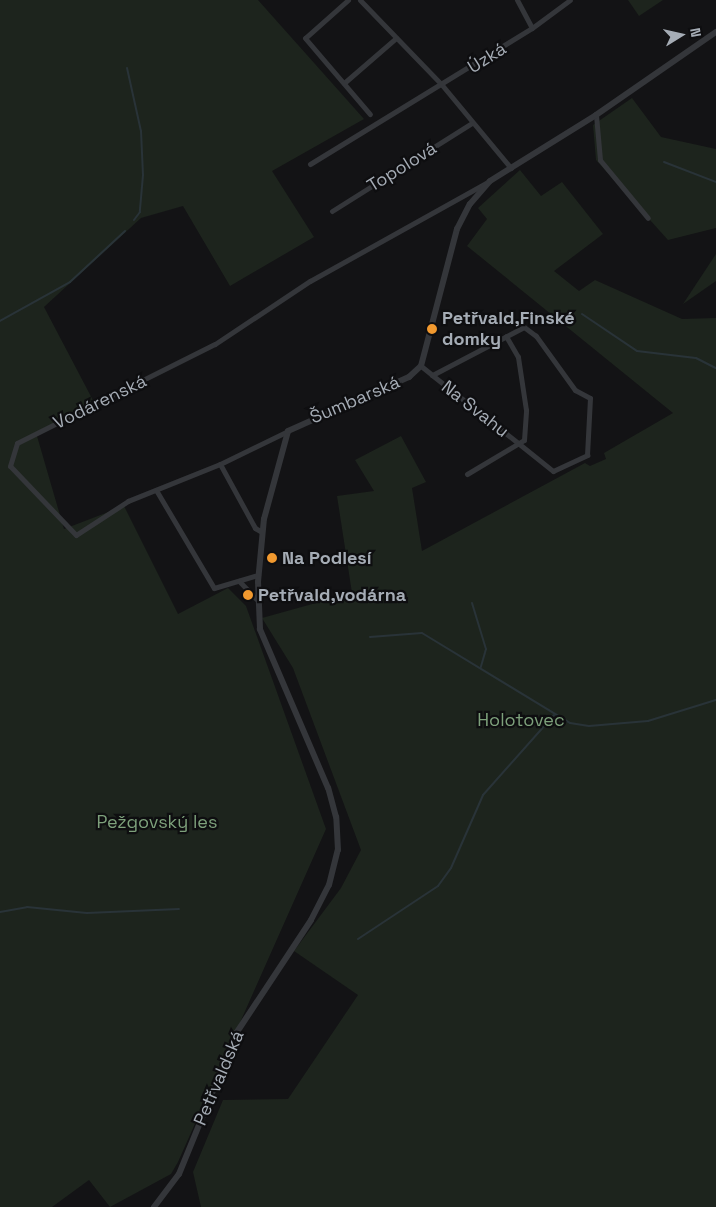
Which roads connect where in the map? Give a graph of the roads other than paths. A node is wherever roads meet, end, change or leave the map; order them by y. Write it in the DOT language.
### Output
graph roads {
  1 [pos="348,0"];
  2 [pos="360,0"];
  3 [pos="517,0"];
  4 [pos="570,0"];
  5 [pos="532,28"];
  6 [pos="716,32"];
  7 [pos="396,38"];
  8 [pos="344,83"];
  9 [pos="442,85"];
  10 [pos="370,114"];
  11 [pos="596,115"];
  12 [pos="472,123"];
  13 [pos="310,164"];
  14 [pos="511,168"];
  15 [pos="490,181"];
  16 [pos="332,211"];
  17 [pos="648,218"];
  18 [pos="506,336"];
  19 [pos="421,366"];
  20 [pos="432,375"];
  21 [pos="288,430"];
  22 [pos="518,443"];
  23 [pos="220,464"];
  24 [pos="467,474"];
  25 [pos="156,490"];
  26 [pos="262,532"];
  27 [pos="258,575"];
  28 [pos="239,581"];
  29 [pos="259,602"];
  30 [pos="260,629"];
  31 [pos="154,1207"];
  1 -- 8 [label="street"];
  2 -- 7 [label="street"];
  3 -- 5 [label="street"];
  4 -- 5 [label="street, Úzká"];
  5 -- 9 [label="street, Úzká"];
  6 -- 11 [label="street"];
  7 -- 8 [label="street"];
  7 -- 9 [label="street"];
  8 -- 10 [label="street"];
  9 -- 12 [label="street"];
  9 -- 13 [label="street"];
  11 -- 14 [label="street"];
  11 -- 17 [label="street"];
  12 -- 14 [label="street"];
  12 -- 16 [label="street, Topolová"];
  14 -- 15 [label="street"];
  15 -- 19 [label="street"];
  15 -- 25 [label="street, Vodárenská"];
  18 -- 20 [label="street, Na Svahu"];
  18 -- 22 [label="street, Na Svahu"];
  18 -- 22 [label="street, Na Svahu"];
  19 -- 20 [label="street, Na Svahu"];
  19 -- 21 [label="street, Šumbarská"];
  20 -- 22 [label="street, Na Svahu"];
  21 -- 23 [label="street, Vodárenská"];
  21 -- 26 [label="street, Šumbarská"];
  22 -- 24 [label="street, Na Svahu"];
  23 -- 25 [label="street, Vodárenská"];
  23 -- 26 [label="street"];
  25 -- 28 [label="street"];
  26 -- 27 [label="street, Šumbarská"];
  27 -- 28 [label="street"];
  27 -- 29 [label="street, Šumbarská"];
  28 -- 29 [label="street"];
  29 -- 30 [label="street, Šumbarská"];
  30 -- 31 [label="street, Petřvaldská"];
}
